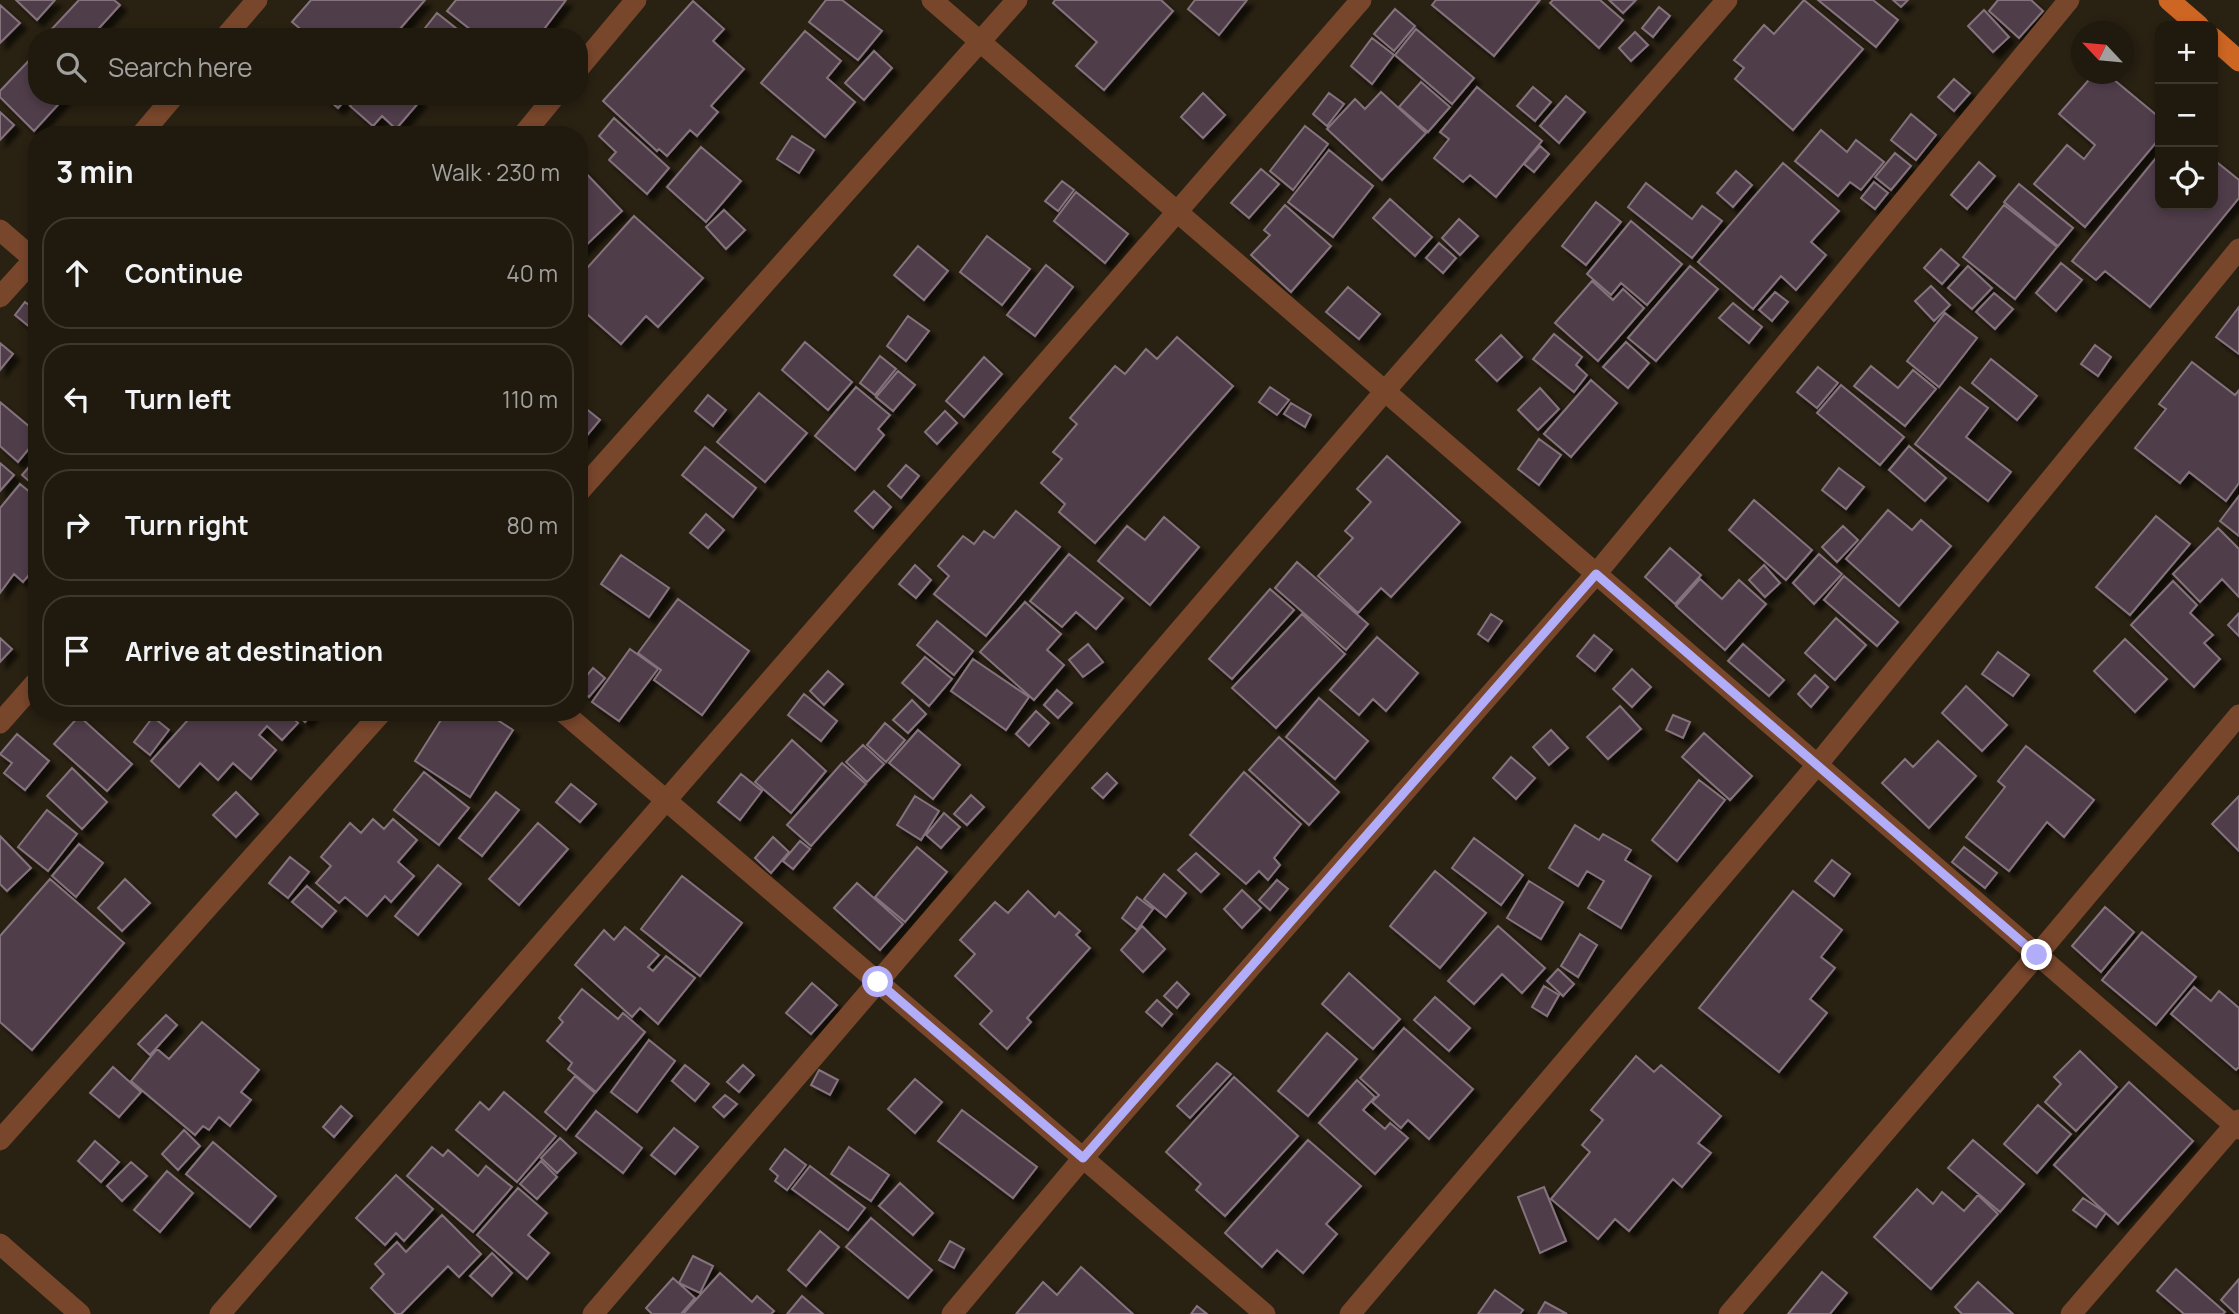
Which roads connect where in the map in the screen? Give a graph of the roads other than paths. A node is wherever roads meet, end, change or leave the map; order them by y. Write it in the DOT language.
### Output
graph roads {
  1 [pos="257,0"];
  2 [pos="636,0"];
  3 [pos="932,0"];
  4 [pos="1017,0"];
  5 [pos="1361,0"];
  6 [pos="1727,0"];
  7 [pos="2069,0"];
  8 [pos="2169,0"];
  9 [pos="2193,21"];
  10 [pos="233,28"];
  11 [pos="981,42"];
  12 [pos="2218,42"];
  13 [pos="588,57"];
  14 [pos="2239,61"];
  15 [pos="166,105"];
  16 [pos="548,105"];
  17 [pos="149,126"];
  18 [pos="530,126"];
  19 [pos="1177,211"];
  20 [pos="0,230"];
  21 [pos="2239,249"];
  22 [pos="28,253"];
  23 [pos="28,267"];
  24 [pos="0,297"];
  25 [pos="1385,391"];
  26 [pos="588,482"];
  27 [pos="1596,574"];
  28 [pos="28,691"];
  29 [pos="2239,715"];
  30 [pos="374,721"];
  31 [pos="573,721"];
  32 [pos="0,723"];
  33 [pos="1817,765"];
  34 [pos="666,801"];
  35 [pos="2037,955"];
  36 [pos="878,982"];
  37 [pos="2237,1125"];
  38 [pos="0,1140"];
  39 [pos="1083,1158"];
  40 [pos="0,1244"];
  41 [pos="80,1314"];
  42 [pos="220,1314"];
  43 [pos="593,1314"];
  44 [pos="951,1314"];
  45 [pos="1265,1314"];
  46 [pos="1350,1314"];
  47 [pos="1729,1314"];
  48 [pos="2071,1314"];
  1 -- 10 [label="street"];
  2 -- 13 [label="street"];
  3 -- 11 [label="street"];
  4 -- 11 [label="street"];
  5 -- 19 [label="street"];
  6 -- 25 [label="street"];
  7 -- 27 [label="street"];
  8 -- 9 [label="main road"];
  11 -- 19 [label="street"];
  11 -- 26 [label="street"];
  12 -- 14 [label="main road"];
  15 -- 17 [label="street"];
  16 -- 18 [label="street"];
  19 -- 25 [label="street"];
  19 -- 34 [label="street"];
  20 -- 22 [label="street"];
  21 -- 33 [label="street"];
  23 -- 24 [label="street"];
  25 -- 27 [label="street"];
  25 -- 36 [label="street"];
  27 -- 33 [label="street"];
  27 -- 39 [label="street"];
  28 -- 32 [label="street"];
  29 -- 35 [label="street"];
  30 -- 38 [label="street"];
  31 -- 34 [label="street"];
  33 -- 35 [label="street"];
  33 -- 46 [label="street"];
  34 -- 36 [label="street"];
  34 -- 42 [label="street"];
  35 -- 37 [label="street"];
  35 -- 47 [label="street"];
  36 -- 39 [label="street"];
  36 -- 43 [label="street"];
  37 -- 48 [label="street"];
  39 -- 44 [label="street"];
  39 -- 45 [label="street"];
  40 -- 41 [label="street"];
}
